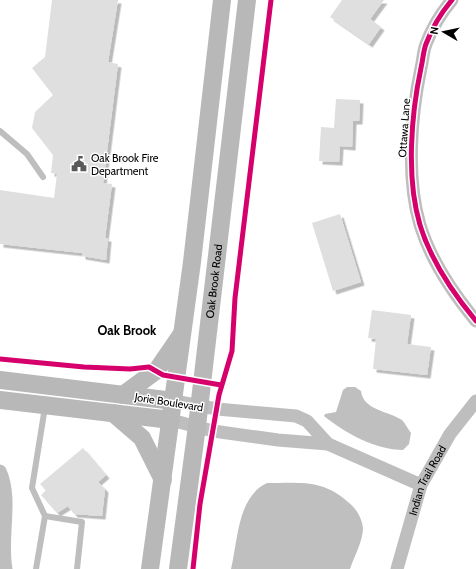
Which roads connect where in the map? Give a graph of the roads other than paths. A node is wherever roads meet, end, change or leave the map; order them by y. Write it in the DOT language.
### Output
graph roads {
  1 [pos="222,0"];
  2 [pos="247,0"];
  3 [pos="452,0"];
  4 [pos="0,131"];
  5 [pos="43,177"];
  6 [pos="476,321"];
  7 [pos="182,333"];
  8 [pos="0,380"];
  9 [pos="123,395"];
  10 [pos="0,400"];
  11 [pos="174,401"];
  12 [pos="476,401"];
  13 [pos="46,405"];
  14 [pos="198,406"];
  15 [pos="113,412"];
  16 [pos="171,420"];
  17 [pos="196,426"];
  18 [pos="328,444"];
  19 [pos="0,471"];
  20 [pos="163,480"];
  21 [pos="421,485"];
  22 [pos="45,516"];
  23 [pos="151,562"];
  24 [pos="178,566"];
  25 [pos="6,569"];
  26 [pos="36,569"];
  27 [pos="77,569"];
  28 [pos="397,569"];
  1 -- 7 [label="main road"];
  2 -- 14 [label="main road, Oak Brook Road"];
  3 -- 6 [label="street, Ottawa Lane"];
  4 -- 5 [label="lane"];
  7 -- 9 [label="main road"];
  7 -- 11 [label="main road"];
  8 -- 9 [label="main road, Jorie Boulevard"];
  9 -- 11 [label="main road, Jorie Boulevard"];
  10 -- 13 [label="main road, Jorie Boulevard"];
  11 -- 14 [label="street, Jorie Boulevard"];
  11 -- 16 [label="main road"];
  12 -- 21 [label="street, Indian Trail Road"];
  13 -- 15 [label="main road, Jorie Boulevard"];
  13 -- 22 [label="lane"];
  14 -- 17 [label="main road, Oak Brook Road"];
  14 -- 18 [label="street, Jorie Boulevard"];
  15 -- 16 [label="main road, Jorie Boulevard"];
  15 -- 20 [label="main road"];
  16 -- 17 [label="street, Jorie Boulevard"];
  16 -- 20 [label="main road"];
  17 -- 18 [label="street, Jorie Boulevard"];
  17 -- 24 [label="main road, Oak Brook Road"];
  18 -- 21 [label="street, Jorie Boulevard"];
  19 -- 25 [label="street"];
  20 -- 23 [label="main road"];
  21 -- 28 [label="street, Indian Trail Road"];
  22 -- 26 [label="lane"];
  22 -- 27 [label="lane"];
}
